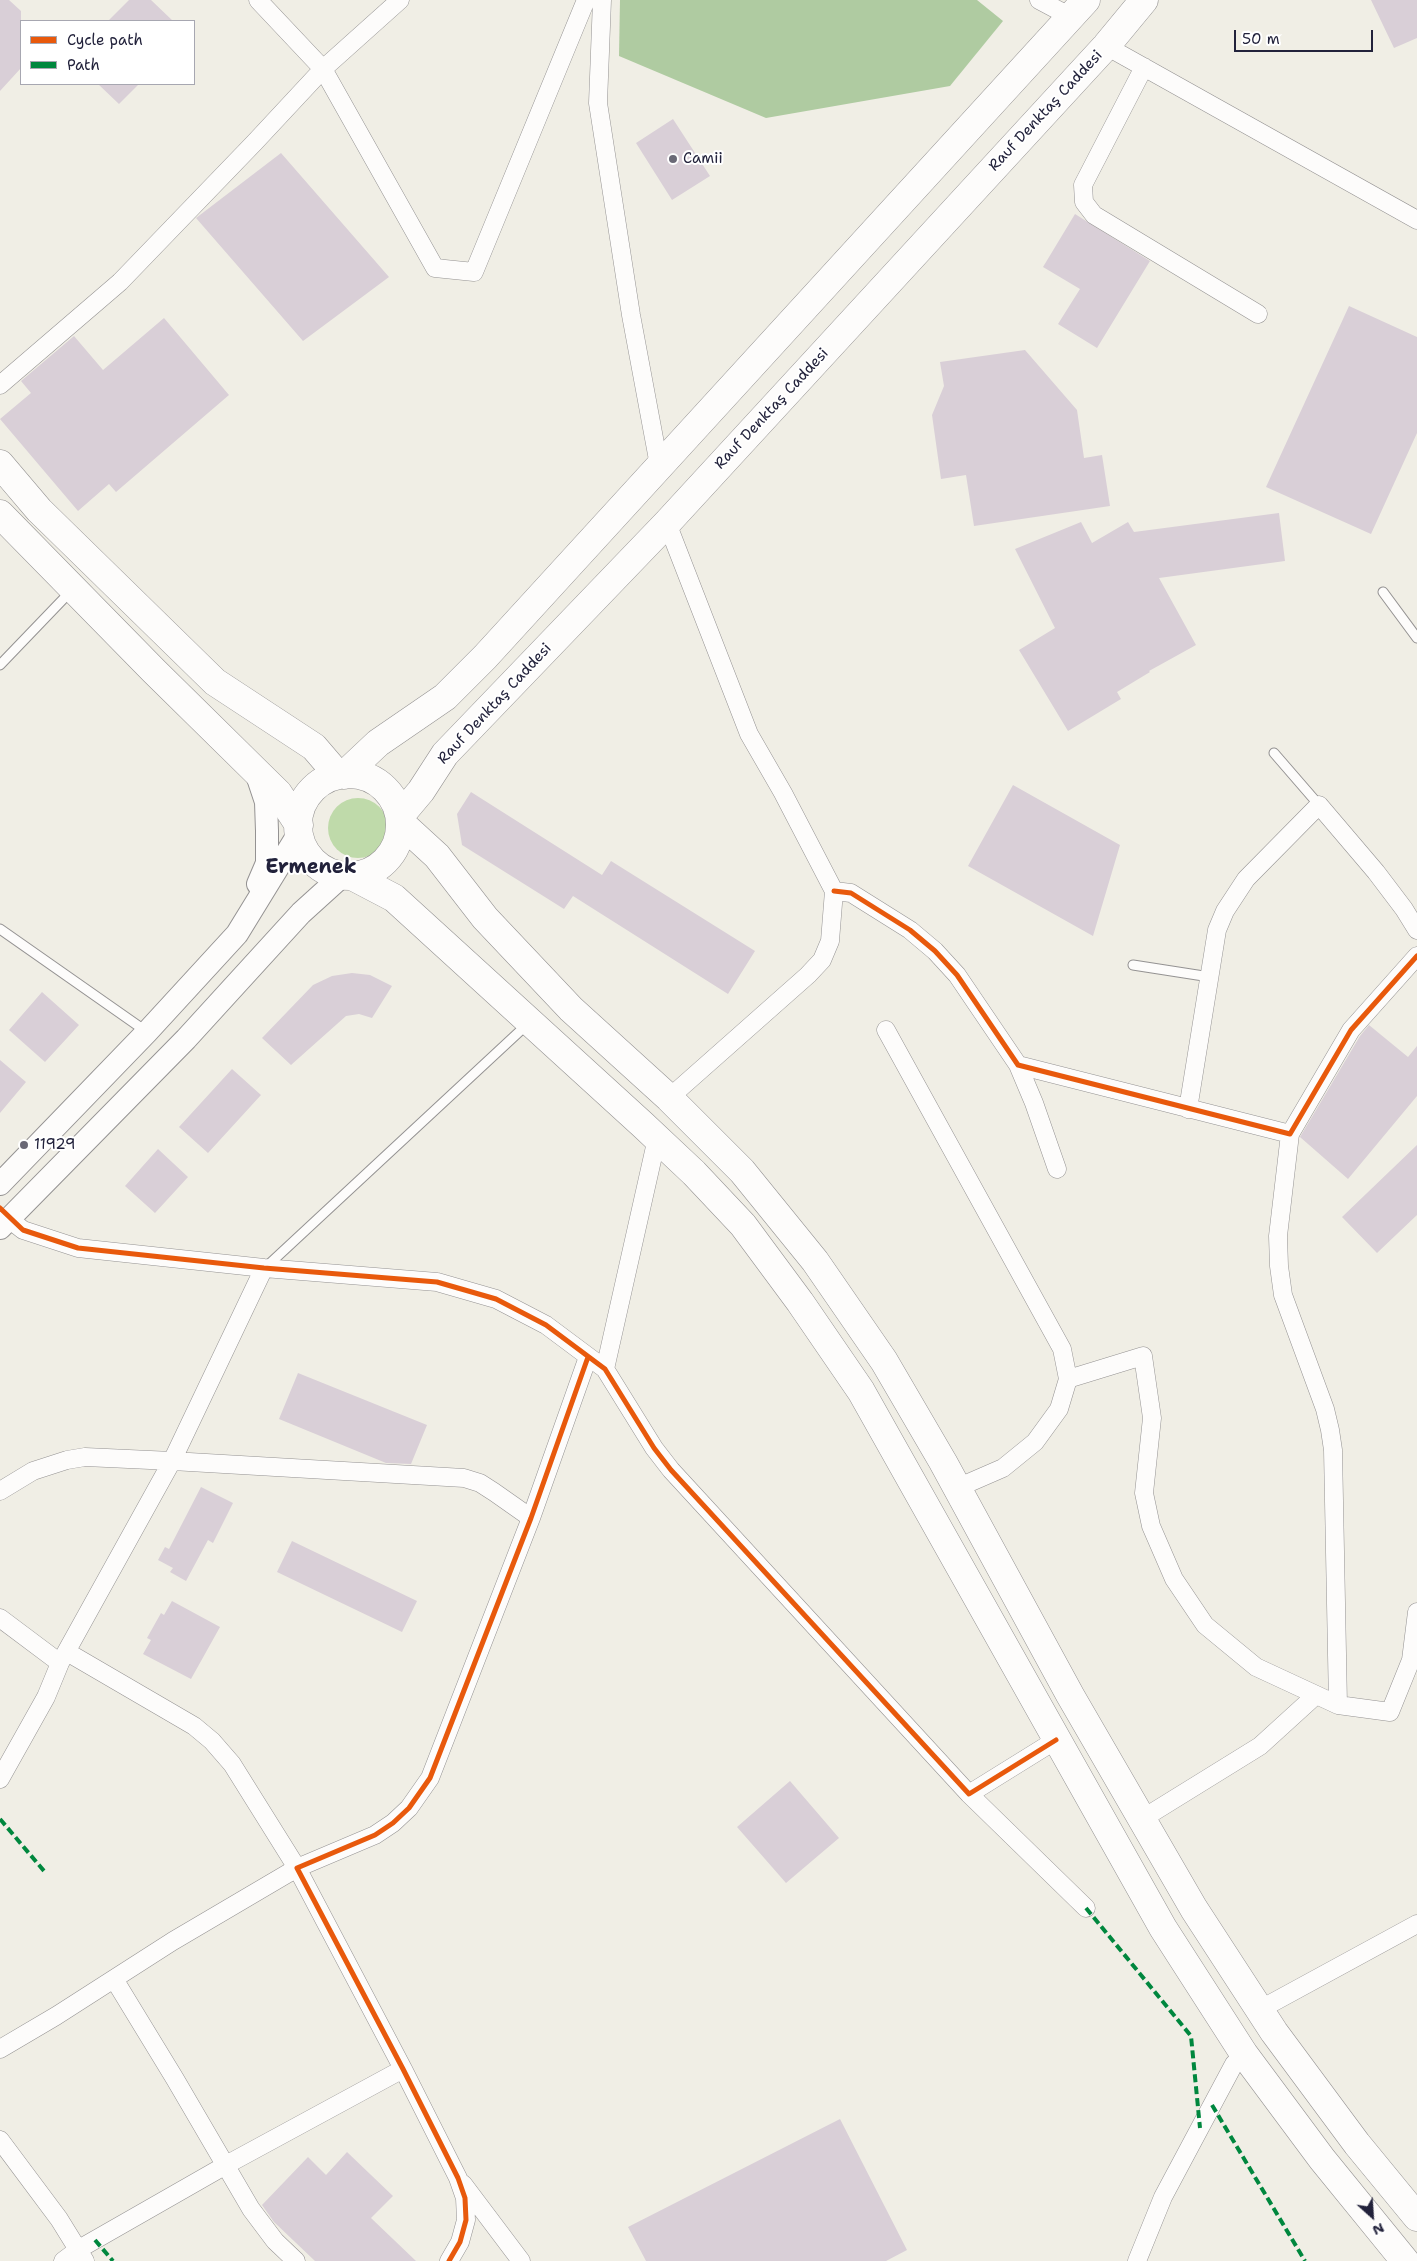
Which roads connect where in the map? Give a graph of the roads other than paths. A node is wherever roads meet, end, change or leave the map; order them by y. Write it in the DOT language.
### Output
graph roads {
  1 [pos="258,0"];
  2 [pos="400,0"];
  3 [pos="586,0"];
  4 [pos="602,0"];
  5 [pos="1039,0"];
  6 [pos="1144,0"];
  7 [pos="1079,9"];
  8 [pos="1106,46"];
  9 [pos="1144,67"];
  10 [pos="323,69"];
  11 [pos="1417,220"];
  12 [pos="1258,314"];
  13 [pos="0,385"];
  14 [pos="0,464"];
  15 [pos="659,465"];
  16 [pos="0,514"];
  17 [pos="667,523"];
  18 [pos="73,589"];
  19 [pos="1383,592"];
  20 [pos="1417,638"];
  21 [pos="0,665"];
  22 [pos="1274,753"];
  23 [pos="256,771"];
  24 [pos="341,775"];
  25 [pos="1319,805"];
  26 [pos="400,820"];
  27 [pos="299,829"];
  28 [pos="348,876"];
  29 [pos="834,891"];
  30 [pos="0,929"];
  31 [pos="1417,930"];
  32 [pos="237,934"];
  33 [pos="1417,956"];
  34 [pos="1133,965"];
  35 [pos="1211,977"];
  36 [pos="886,1030"];
  37 [pos="520,1031"];
  38 [pos="147,1032"];
  39 [pos="1018,1065"];
  40 [pos="669,1098"];
  41 [pos="1188,1109"];
  42 [pos="1290,1134"];
  43 [pos="657,1138"];
  44 [pos="1057,1169"];
  45 [pos="0,1184"];
  46 [pos="3,1218"];
  47 [pos="264,1268"];
  48 [pos="588,1358"];
  49 [pos="605,1369"];
  50 [pos="1068,1379"];
  51 [pos="172,1461"];
  52 [pos="957,1488"];
  53 [pos="0,1491"];
  54 [pos="531,1518"];
  55 [pos="1417,1612"];
  56 [pos="0,1618"];
  57 [pos="64,1658"];
  58 [pos="1316,1695"];
  59 [pos="1338,1705"];
  60 [pos="1056,1740"];
  61 [pos="0,1779"];
  62 [pos="969,1794"];
  63 [pos="1142,1819"];
  64 [pos="297,1868"];
  65 [pos="1086,1908"];
  66 [pos="1417,1924"];
  67 [pos="114,1979"];
  68 [pos="1259,2010"];
  69 [pos="0,2049"];
  70 [pos="1244,2054"];
  71 [pos="403,2069"];
  72 [pos="0,2140"];
  73 [pos="226,2165"];
  74 [pos="458,2178"];
  75 [pos="1417,2217"];
  76 [pos="82,2255"];
  77 [pos="63,2261"];
  78 [pos="296,2261"];
  79 [pos="449,2261"];
  80 [pos="521,2261"];
  81 [pos="1138,2261"];
  82 [pos="1405,2261"];
  1 -- 10 [label="street"];
  2 -- 10 [label="street"];
  3 -- 10 [label="street"];
  4 -- 15 [label="street"];
  5 -- 7 [label="street"];
  6 -- 8 [label="main road, Rauf Denktaş Caddesi"];
  7 -- 15 [label="main road"];
  8 -- 9 [label="street"];
  8 -- 17 [label="main road, Rauf Denktaş Caddesi"];
  9 -- 11 [label="street"];
  9 -- 12 [label="street"];
  10 -- 13 [label="street"];
  14 -- 24 [label="main road"];
  15 -- 24 [label="main road"];
  16 -- 18 [label="main road"];
  17 -- 26 [label="main road, Rauf Denktaş Caddesi"];
  17 -- 29 [label="street"];
  18 -- 21 [label="lane"];
  18 -- 23 [label="main road"];
  19 -- 20 [label="lane"];
  22 -- 25 [label="lane"];
  23 -- 27 [label="main road"];
  23 -- 32 [label="street"];
  24 -- 26 [label="main road"];
  24 -- 27 [label="main road"];
  25 -- 31 [label="street"];
  25 -- 35 [label="street"];
  26 -- 28 [label="main road"];
  26 -- 40 [label="main road"];
  27 -- 28 [label="main road"];
  27 -- 32 [label="street"];
  28 -- 43 [label="main road"];
  28 -- 46 [label="street"];
  29 -- 39 [label="street"];
  29 -- 40 [label="street"];
  30 -- 38 [label="lane"];
  32 -- 38 [label="street"];
  33 -- 42 [label="street"];
  34 -- 35 [label="lane"];
  35 -- 41 [label="street"];
  36 -- 50 [label="street"];
  37 -- 47 [label="lane"];
  38 -- 45 [label="street"];
  39 -- 41 [label="street"];
  39 -- 44 [label="street"];
  40 -- 52 [label="main road"];
  41 -- 42 [label="street"];
  42 -- 59 [label="street"];
  43 -- 49 [label="street"];
  43 -- 60 [label="main road"];
  46 -- 47 [label="street"];
  47 -- 48 [label="street"];
  47 -- 51 [label="street"];
  48 -- 49 [label="street"];
  48 -- 54 [label="street"];
  49 -- 62 [label="street"];
  50 -- 52 [label="street"];
  50 -- 58 [label="street"];
  51 -- 53 [label="street"];
  51 -- 54 [label="street"];
  51 -- 57 [label="street"];
  52 -- 63 [label="main road"];
  54 -- 64 [label="street"];
  55 -- 59 [label="street"];
  56 -- 57 [label="street"];
  57 -- 61 [label="street"];
  57 -- 64 [label="street"];
  58 -- 59 [label="street"];
  58 -- 63 [label="street"];
  60 -- 62 [label="street"];
  60 -- 70 [label="main road"];
  62 -- 65 [label="street"];
  63 -- 68 [label="main road"];
  64 -- 67 [label="street"];
  64 -- 71 [label="street"];
  66 -- 68 [label="street"];
  67 -- 69 [label="street"];
  67 -- 73 [label="street"];
  68 -- 75 [label="main road"];
  70 -- 81 [label="street"];
  70 -- 82 [label="main road"];
  71 -- 73 [label="street"];
  71 -- 74 [label="street"];
  72 -- 76 [label="street"];
  73 -- 76 [label="street"];
  73 -- 78 [label="street"];
  74 -- 79 [label="street"];
  74 -- 80 [label="street"];
  76 -- 77 [label="street"];
}
